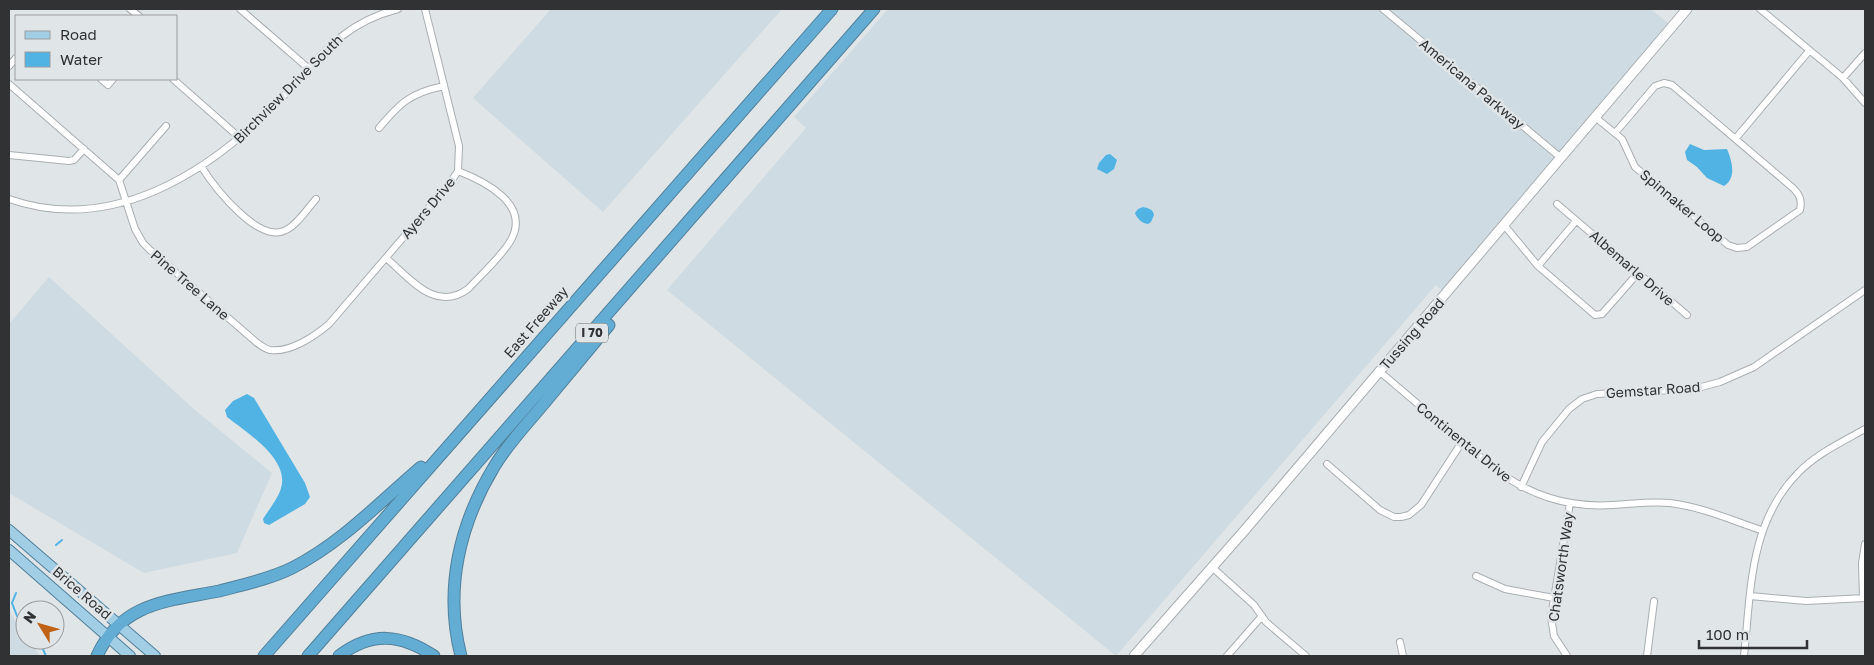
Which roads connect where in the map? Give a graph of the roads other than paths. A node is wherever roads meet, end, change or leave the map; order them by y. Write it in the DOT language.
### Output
graph roads {
  1 [pos="241,9"];
  2 [pos="398,9"];
  3 [pos="425,9"];
  4 [pos="832,9"];
  5 [pos="874,9"];
  6 [pos="1384,9"];
  7 [pos="1687,9"];
  8 [pos="1760,9"];
  9 [pos="1810,51"];
  10 [pos="1865,53"];
  11 [pos="308,68"];
  12 [pos="1843,78"];
  13 [pos="102,80"];
  14 [pos="112,80"];
  15 [pos="174,80"];
  16 [pos="9,84"];
  17 [pos="444,86"];
  18 [pos="1865,103"];
  19 [pos="1596,117"];
  20 [pos="166,126"];
  21 [pos="379,128"];
  22 [pos="1615,133"];
  23 [pos="240,138"];
  24 [pos="1736,138"];
  25 [pos="84,149"];
  26 [pos="9,155"];
  27 [pos="1561,158"];
  28 [pos="201,166"];
  29 [pos="458,171"];
  30 [pos="730,176"];
  31 [pos="119,180"];
  32 [pos="9,199"];
  33 [pos="316,199"];
  34 [pos="126,202"];
  35 [pos="1557,204"];
  36 [pos="1576,221"];
  37 [pos="1504,225"];
  38 [pos="386,258"];
  39 [pos="1538,266"];
  40 [pos="1638,273"];
  41 [pos="1865,290"];
  42 [pos="1687,315"];
  43 [pos="275,350"];
  44 [pos="1379,371"];
  45 [pos="1865,429"];
  46 [pos="456,437"];
  47 [pos="1462,442"];
  48 [pos="1327,464"];
  49 [pos="1521,487"];
  50 [pos="1570,503"];
  51 [pos="9,530"];
  52 [pos="1762,530"];
  53 [pos="1865,544"];
  54 [pos="9,550"];
  55 [pos="1213,568"];
  56 [pos="1476,576"];
  57 [pos="1750,596"];
  58 [pos="1554,598"];
  59 [pos="1864,598"];
  60 [pos="1654,601"];
  61 [pos="1262,616"];
  62 [pos="119,625"];
  63 [pos="109,638"];
  64 [pos="1400,642"];
  65 [pos="97,656"];
  66 [pos="130,656"];
  67 [pos="138,656"];
  68 [pos="155,656"];
  69 [pos="264,656"];
  70 [pos="308,656"];
  71 [pos="339,656"];
  72 [pos="434,656"];
  73 [pos="461,656"];
  74 [pos="1134,656"];
  75 [pos="1227,656"];
  76 [pos="1306,656"];
  77 [pos="1402,656"];
  78 [pos="1408,656"];
  79 [pos="1567,656"];
  80 [pos="1646,656"];
  81 [pos="1744,656"];
  1 -- 11 [label="street"];
  2 -- 11 [label="street, Birchview Drive South"];
  3 -- 17 [label="street, Ayers Drive"];
  4 -- 46 [label="highway, East Freeway / I 70"];
  5 -- 30 [label="highway, I 70"];
  6 -- 27 [label="street, Americana Parkway"];
  7 -- 19 [label="main road, Tussing Road"];
  8 -- 9 [label="street"];
  9 -- 12 [label="street"];
  9 -- 24 [label="street"];
  10 -- 12 [label="street"];
  11 -- 23 [label="street, Birchview Drive South"];
  12 -- 18 [label="street"];
  13 -- 14 [label="street"];
  15 -- 23 [label="street"];
  16 -- 25 [label="street"];
  17 -- 21 [label="street"];
  17 -- 29 [label="street, Ayers Drive"];
  19 -- 22 [label="street, Spinnaker Loop"];
  19 -- 27 [label="main road, Tussing Road"];
  20 -- 31 [label="street"];
  22 -- 24 [label="street"];
  22 -- 24 [label="street, Spinnaker Loop"];
  23 -- 28 [label="street, Birchview Drive South"];
  25 -- 26 [label="street"];
  25 -- 31 [label="street"];
  27 -- 37 [label="main road, Tussing Road"];
  28 -- 33 [label="street"];
  28 -- 34 [label="street, Birchview Drive South"];
  29 -- 38 [label="street, Ayers Drive"];
  29 -- 38 [label="street"];
  30 -- 70 [label="highway, I 70"];
  30 -- 73 [label="highway"];
  31 -- 34 [label="street, Pine Tree Lane"];
  32 -- 34 [label="street, Birchview Drive South"];
  34 -- 43 [label="street, Pine Tree Lane"];
  35 -- 36 [label="street, Albemarle Drive"];
  36 -- 39 [label="street, Albemarle Drive"];
  36 -- 40 [label="street, Albemarle Drive"];
  37 -- 39 [label="street"];
  37 -- 44 [label="main road, Tussing Road"];
  38 -- 43 [label="street, Ayers Drive"];
  39 -- 40 [label="street"];
  40 -- 42 [label="street, Albemarle Drive"];
  41 -- 49 [label="street, Gemstar Road"];
  44 -- 47 [label="street, Continental Drive"];
  44 -- 55 [label="main road, Tussing Road"];
  45 -- 52 [label="street"];
  46 -- 62 [label="highway"];
  46 -- 69 [label="highway, East Freeway / I 70"];
  47 -- 48 [label="street"];
  47 -- 49 [label="street, Continental Drive"];
  49 -- 50 [label="street, Continental Drive"];
  50 -- 52 [label="street, Continental Drive"];
  50 -- 58 [label="street, Chatsworth Way"];
  51 -- 62 [label="main road, Brice Road"];
  52 -- 57 [label="street"];
  53 -- 59 [label="street"];
  54 -- 63 [label="main road, Brice Road"];
  55 -- 61 [label="street"];
  55 -- 74 [label="main road, Tussing Road"];
  56 -- 58 [label="street"];
  57 -- 59 [label="street"];
  57 -- 81 [label="street"];
  58 -- 79 [label="street, Chatsworth Way"];
  60 -- 80 [label="street"];
  61 -- 75 [label="street"];
  61 -- 76 [label="street"];
  62 -- 63 [label="highway"];
  62 -- 68 [label="main road, Brice Road"];
  63 -- 65 [label="highway"];
  63 -- 66 [label="main road, Brice Road"];
  63 -- 67 [label="main road, Brice Road"];
  64 -- 77 [label="street"];
  71 -- 72 [label="highway"];
  77 -- 78 [label="street"];
}
